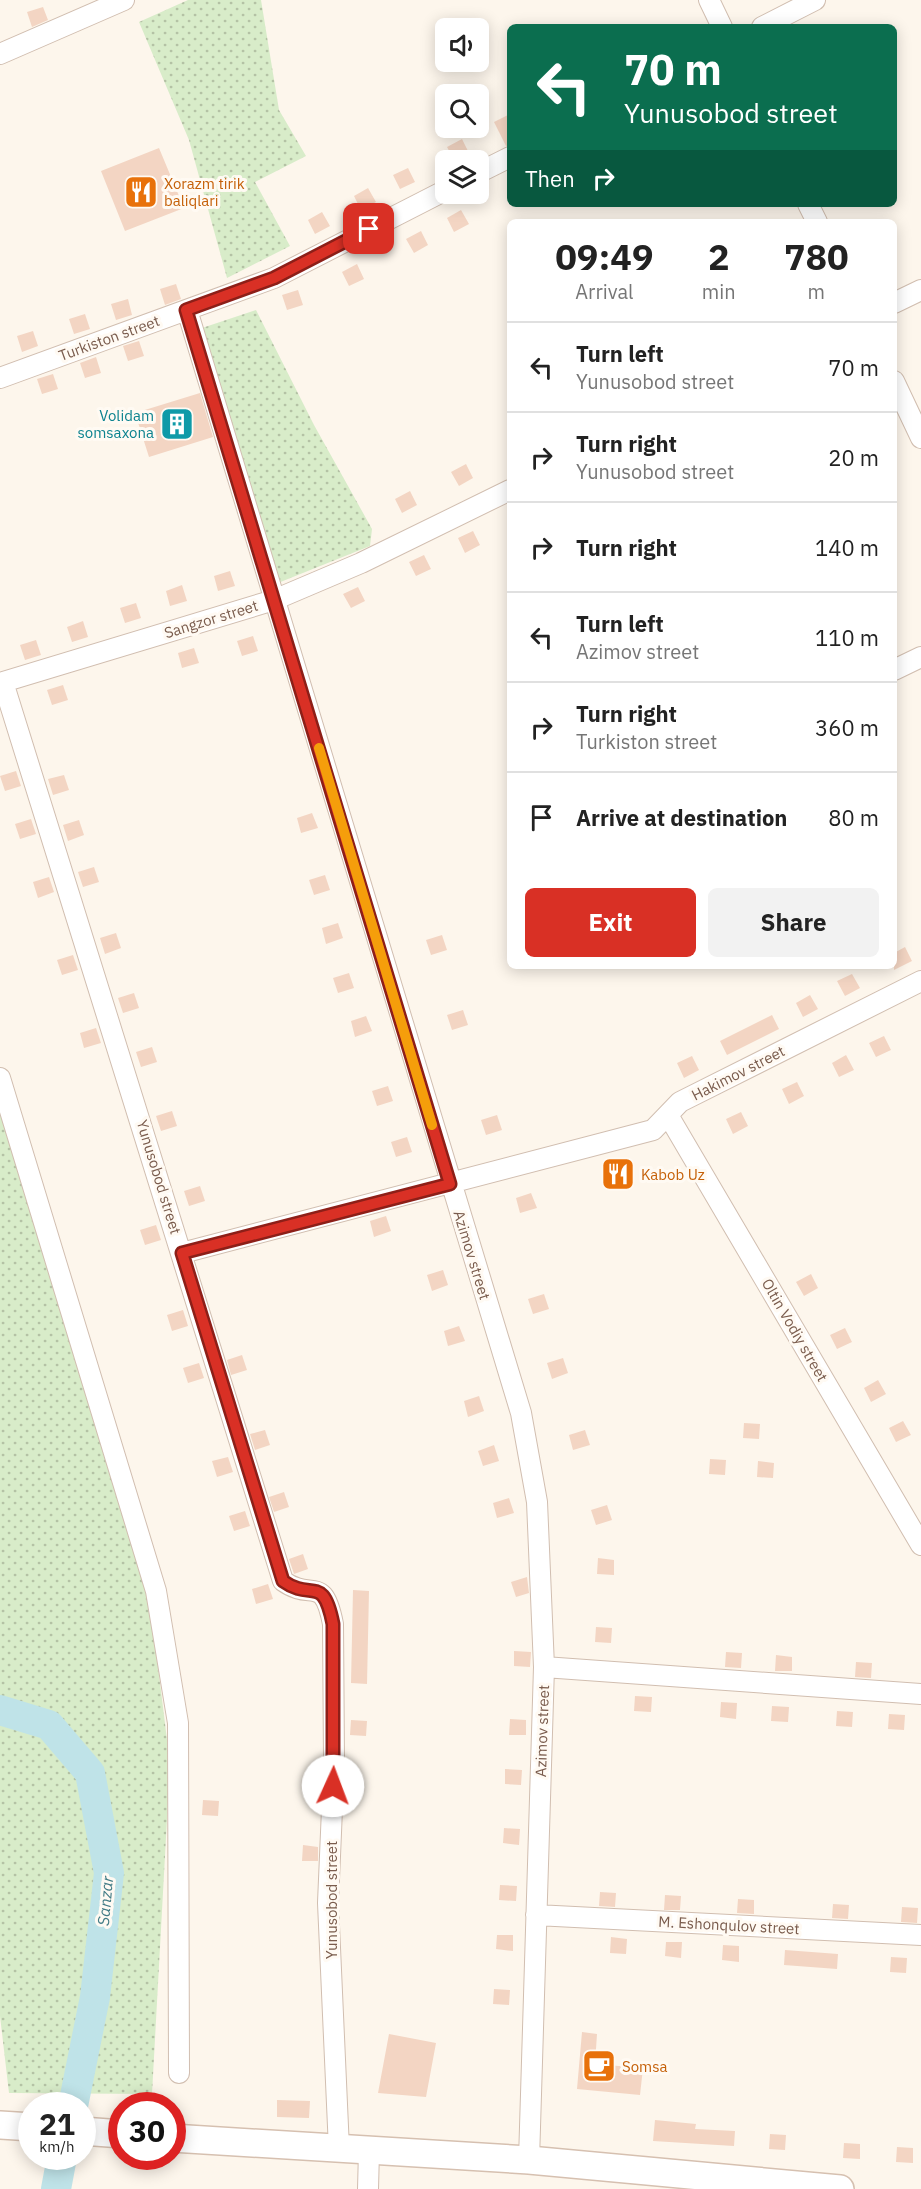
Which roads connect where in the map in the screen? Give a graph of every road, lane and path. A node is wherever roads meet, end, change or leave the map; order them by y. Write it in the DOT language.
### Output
graph roads {
  1 [pos="124,0"];
  2 [pos="709,0"];
  3 [pos="815,0"];
  4 [pos="721,24"];
  5 [pos="768,24"];
  6 [pos="0,54"];
  7 [pos="507,158"];
  8 [pos="489,168"];
  9 [pos="435,196"];
  10 [pos="921,290"];
  11 [pos="897,302"];
  12 [pos="186,310"];
  13 [pos="0,378"];
  14 [pos="897,387"];
  15 [pos="921,438"];
  16 [pos="507,491"];
  17 [pos="274,600"];
  18 [pos="921,657"];
  19 [pos="897,669"];
  20 [pos="3,682"];
  21 [pos="921,981"];
  22 [pos="0,1078"];
  23 [pos="668,1115"];
  24 [pos="450,1184"];
  25 [pos="182,1253"];
  26 [pos="921,1545"];
  27 [pos="544,1667"];
  28 [pos="921,1694"];
  29 [pos="536,1915"];
  30 [pos="921,1935"];
  31 [pos="179,2073"];
  32 [pos="186,2139"];
  33 [pos="339,2149"];
  34 [pos="369,2151"];
  35 [pos="529,2160"];
  36 [pos="662,2181"];
  37 [pos="732,2184"];
  38 [pos="788,2187"];
  39 [pos="368,2189"];
  40 [pos="840,2189"];
  1 -- 6 [label="street"];
  2 -- 4 [label="street"];
  3 -- 5 [label="street"];
  7 -- 8 [label="street"];
  9 -- 12 [label="street, Turkiston street"];
  10 -- 11 [label="street"];
  12 -- 13 [label="street, Turkiston street"];
  12 -- 17 [label="street, Azimov street"];
  14 -- 15 [label="street"];
  16 -- 17 [label="street, Sangzor street"];
  17 -- 20 [label="street, Sangzor street"];
  17 -- 24 [label="street, Azimov street"];
  18 -- 19 [label="street"];
  20 -- 25 [label="street, Yunusobod street"];
  21 -- 23 [label="street, Hakimov street"];
  22 -- 31 [label="street"];
  23 -- 24 [label="street, Hakimov street"];
  23 -- 26 [label="street, Oltin Vodiy street"];
  24 -- 25 [label="street, Hakimov street"];
  24 -- 27 [label="street, Azimov street"];
  25 -- 33 [label="street, Yunusobod street"];
  27 -- 28 [label="street"];
  27 -- 29 [label="street, Azimov street"];
  29 -- 30 [label="street, M. Eshonqulov street"];
  29 -- 35 [label="street, Azimov street"];
  32 -- 33 [label="main road"];
  33 -- 34 [label="main road"];
  34 -- 35 [label="main road"];
  34 -- 39 [label="street"];
  35 -- 36 [label="main road"];
  36 -- 37 [label="main road"];
  37 -- 38 [label="main road"];
  38 -- 40 [label="main road"];
}
